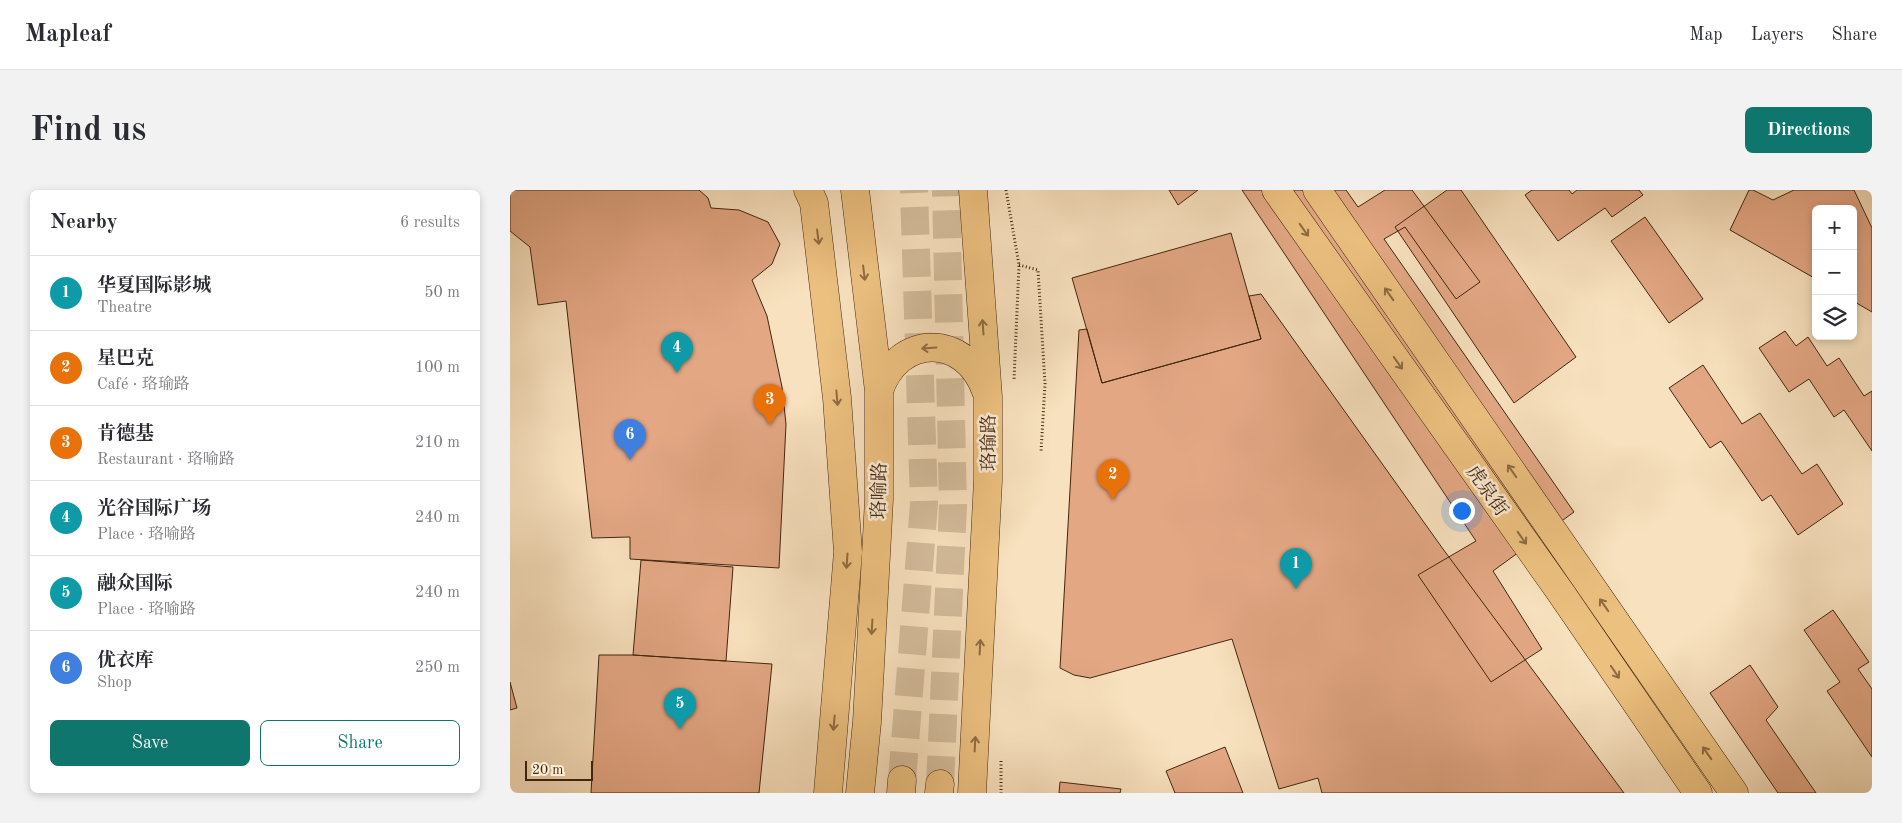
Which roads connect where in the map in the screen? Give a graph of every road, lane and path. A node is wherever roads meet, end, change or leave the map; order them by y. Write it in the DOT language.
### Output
graph roads {
  1 [pos="808,190"];
  2 [pos="855,190"];
  3 [pos="973,190"];
  4 [pos="1276,190"];
  5 [pos="1317,190"];
  6 [pos="1018,265"];
  7 [pos="879,391"];
  8 [pos="988,397"];
  9 [pos="1041,452"];
  10 [pos="828,793"];
  11 [pos="860,793"];
  12 [pos="972,793"];
  13 [pos="1698,793"];
  14 [pos="1734,793"];
  1 -- 10 [label="main road, one-way"];
  2 -- 7 [label="main road, 珞喻路, one-way"];
  8 -- 3 [label="main road, 珞瑜路, one-way"];
  4 -- 13 [label="main road, 虎泉街, one-way"];
  14 -- 5 [label="main road, 虎泉街, one-way"];
  6 -- 9 [label="path"];
  8 -- 7 [label="main road, one-way"];
  7 -- 11 [label="main road, 珞喻路, one-way"];
  12 -- 8 [label="main road, 珞瑜路, one-way"];
}
